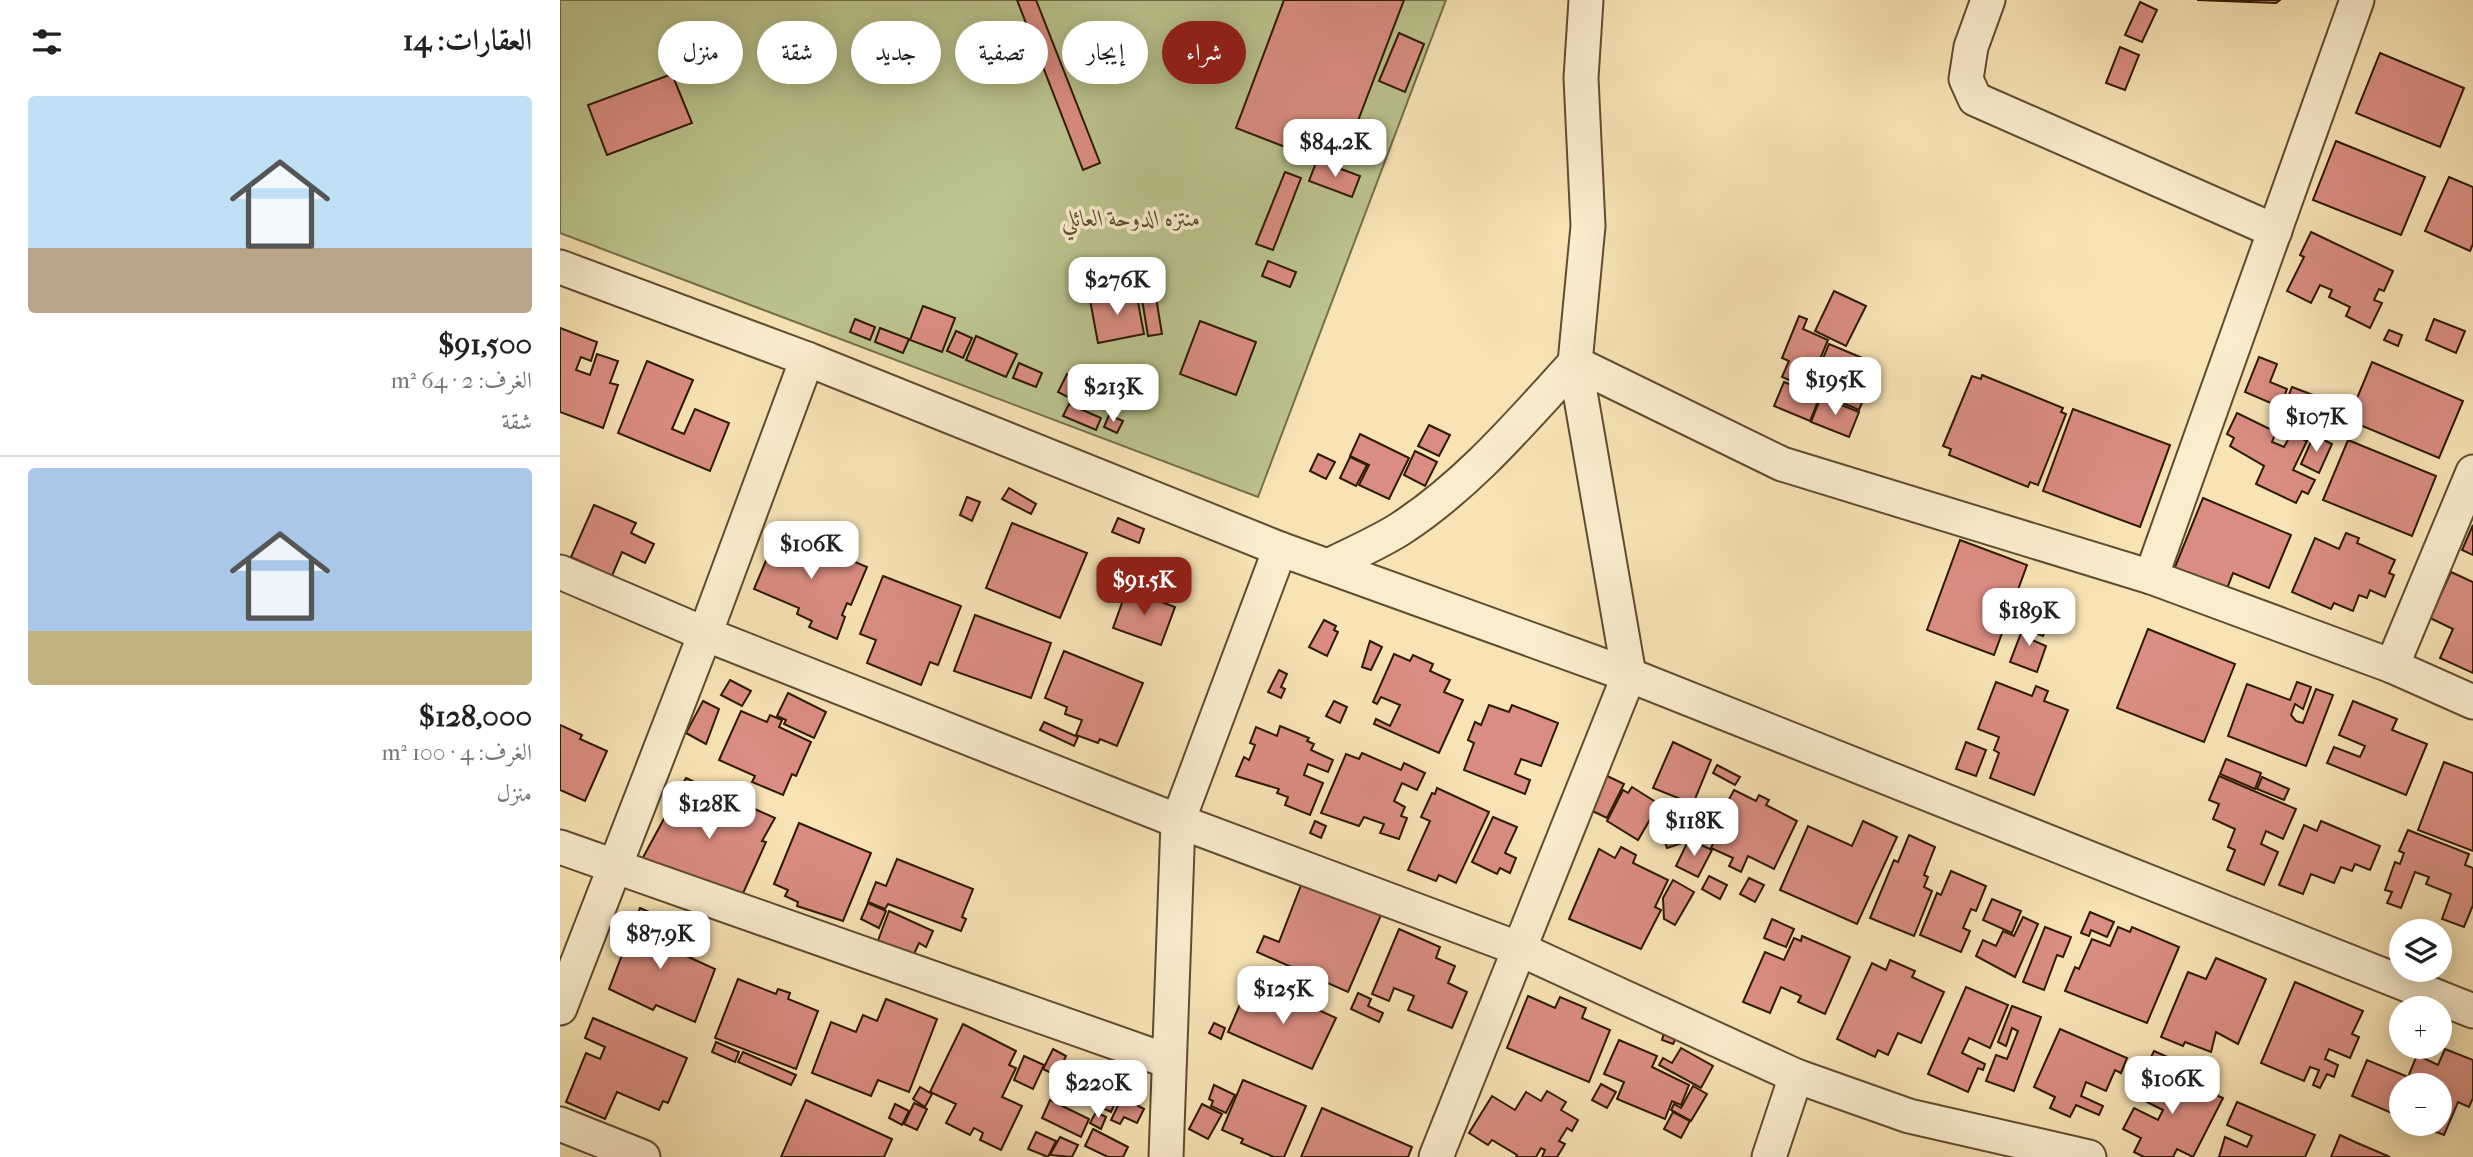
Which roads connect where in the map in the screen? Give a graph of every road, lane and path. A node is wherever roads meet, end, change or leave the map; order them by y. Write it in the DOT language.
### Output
graph roads {
  1 [pos="1586,0"];
  2 [pos="1988,0"];
  3 [pos="2357,0"];
  4 [pos="2275,231"];
  5 [pos="560,267"];
  6 [pos="807,359"];
  7 [pos="1576,363"];
  8 [pos="2473,472"];
  9 [pos="1280,549"];
  10 [pos="1328,566"];
  11 [pos="560,572"];
  12 [pos="2151,577"];
  13 [pos="705,634"];
  14 [pos="2392,666"];
  15 [pos="1629,675"];
  16 [pos="2473,702"];
  17 [pos="1178,821"];
  18 [pos="560,848"];
  19 [pos="614,867"];
  20 [pos="1517,948"];
  21 [pos="560,1008"];
  22 [pos="2473,1011"];
  23 [pos="1168,1061"];
  24 [pos="1796,1076"];
  25 [pos="560,1124"];
  26 [pos="643,1157"];
  27 [pos="1166,1157"];
  28 [pos="1436,1157"];
  29 [pos="1769,1157"];
  30 [pos="2089,1157"];
  1 -- 7 [label="street"];
  2 -- 4 [label="street"];
  3 -- 4 [label="street"];
  4 -- 12 [label="street"];
  5 -- 6 [label="street"];
  6 -- 9 [label="street"];
  6 -- 13 [label="street"];
  7 -- 10 [label="street"];
  7 -- 12 [label="street"];
  7 -- 15 [label="street"];
  8 -- 14 [label="street"];
  9 -- 10 [label="street"];
  9 -- 17 [label="street"];
  10 -- 15 [label="street"];
  11 -- 13 [label="street"];
  12 -- 14 [label="street"];
  13 -- 17 [label="street"];
  13 -- 19 [label="street"];
  14 -- 16 [label="street"];
  15 -- 20 [label="street"];
  15 -- 22 [label="street"];
  17 -- 20 [label="street"];
  17 -- 23 [label="street"];
  18 -- 19 [label="street"];
  19 -- 21 [label="street"];
  19 -- 23 [label="street"];
  20 -- 24 [label="street"];
  20 -- 28 [label="street"];
  23 -- 27 [label="street"];
  24 -- 29 [label="street"];
  24 -- 30 [label="street"];
  25 -- 26 [label="street"];
}
